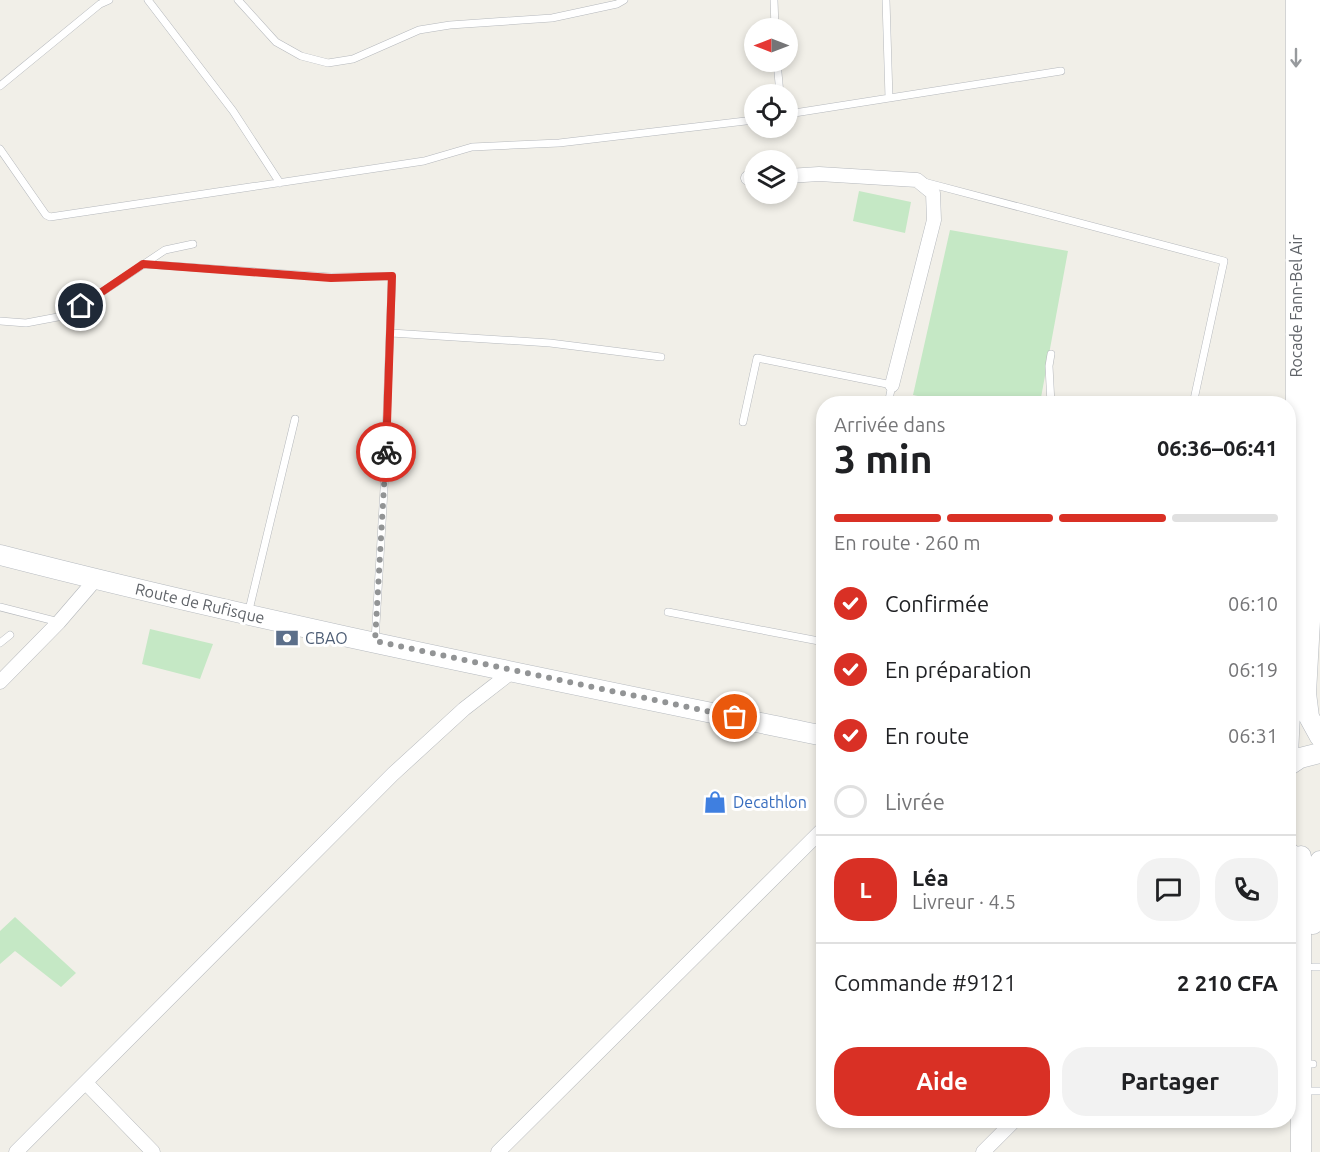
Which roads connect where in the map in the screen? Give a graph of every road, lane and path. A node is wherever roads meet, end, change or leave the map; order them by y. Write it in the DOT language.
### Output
graph roads {
  1 [pos="109,0"];
  2 [pos="148,0"];
  3 [pos="238,0"];
  4 [pos="624,0"];
  5 [pos="774,0"];
  6 [pos="886,0"];
  7 [pos="1296,0"];
  8 [pos="1312,0"];
  9 [pos="775,18"];
  10 [pos="1061,72"];
  11 [pos="0,86"];
  12 [pos="889,98"];
  13 [pos="798,112"];
  14 [pos="744,121"];
  15 [pos="0,149"];
  16 [pos="798,175"];
  17 [pos="917,180"];
  18 [pos="280,183"];
  19 [pos="193,244"];
  20 [pos="143,264"];
  21 [pos="0,321"];
  22 [pos="391,333"];
  23 [pos="1051,354"];
  24 [pos="661,357"];
  25 [pos="892,385"];
  26 [pos="890,396"];
  27 [pos="1051,396"];
  28 [pos="1195,396"];
  29 [pos="1296,396"];
  30 [pos="1296,396"];
  31 [pos="296,419"];
  32 [pos="743,422"];
  33 [pos="0,555"];
  34 [pos="96,579"];
  35 [pos="1296,588"];
  36 [pos="0,607"];
  37 [pos="668,612"];
  38 [pos="248,614"];
  39 [pos="59,622"];
  40 [pos="10,635"];
  41 [pos="816,640"];
  42 [pos="375,641"];
  43 [pos="0,643"];
  44 [pos="513,671"];
  45 [pos="0,682"];
  46 [pos="816,734"];
  47 [pos="1320,737"];
  48 [pos="1320,753"];
  49 [pos="1296,761"];
  50 [pos="816,836"];
  51 [pos="1302,855"];
  52 [pos="1296,901"];
  53 [pos="1296,935"];
  54 [pos="1316,967"];
  55 [pos="1301,1064"];
  56 [pos="86,1083"];
  57 [pos="1311,1091"];
  58 [pos="1007,1128"];
  59 [pos="16,1152"];
  60 [pos="153,1152"];
  61 [pos="498,1152"];
  62 [pos="983,1152"];
  63 [pos="1300,1152"];
  64 [pos="1313,1152"];
  1 -- 11 [label="lane"];
  2 -- 18 [label="lane"];
  3 -- 4 [label="lane"];
  5 -- 9 [label="lane"];
  6 -- 12 [label="lane"];
  7 -- 29 [label="street, Rocade Fann-Bel Air, one-way"];
  8 -- 47 [label="street, Rocade Fann-Bel Air"];
  10 -- 12 [label="lane"];
  12 -- 13 [label="lane"];
  14 -- 18 [label="lane"];
  15 -- 18 [label="lane"];
  16 -- 17 [label="street"];
  17 -- 25 [label="street"];
  17 -- 28 [label="lane"];
  19 -- 20 [label="lane"];
  20 -- 21 [label="lane"];
  20 -- 22 [label="lane"];
  22 -- 24 [label="lane"];
  22 -- 42 [label="lane"];
  23 -- 27 [label="lane"];
  25 -- 26 [label="lane"];
  25 -- 32 [label="lane"];
  30 -- 35 [label="street, Rocade Fann-Bel Air, one-way"];
  31 -- 38 [label="lane"];
  33 -- 34 [label="street, Route de Rufisque"];
  34 -- 38 [label="street, Route de Rufisque"];
  34 -- 39 [label="street"];
  36 -- 39 [label="lane"];
  37 -- 41 [label="lane"];
  38 -- 42 [label="street, Route de Rufisque"];
  39 -- 45 [label="street"];
  40 -- 43 [label="lane"];
  42 -- 44 [label="street, Route de Rufisque"];
  44 -- 46 [label="street, Route de Rufisque"];
  44 -- 56 [label="street"];
  48 -- 49 [label="street"];
  50 -- 61 [label="street"];
  51 -- 52 [label="street"];
  51 -- 54 [label="street"];
  53 -- 55 [label="street"];
  54 -- 55 [label="street"];
  55 -- 57 [label="street"];
  56 -- 59 [label="street"];
  56 -- 60 [label="street"];
  57 -- 63 [label="street"];
  57 -- 64 [label="street"];
  58 -- 62 [label="street"];
}
